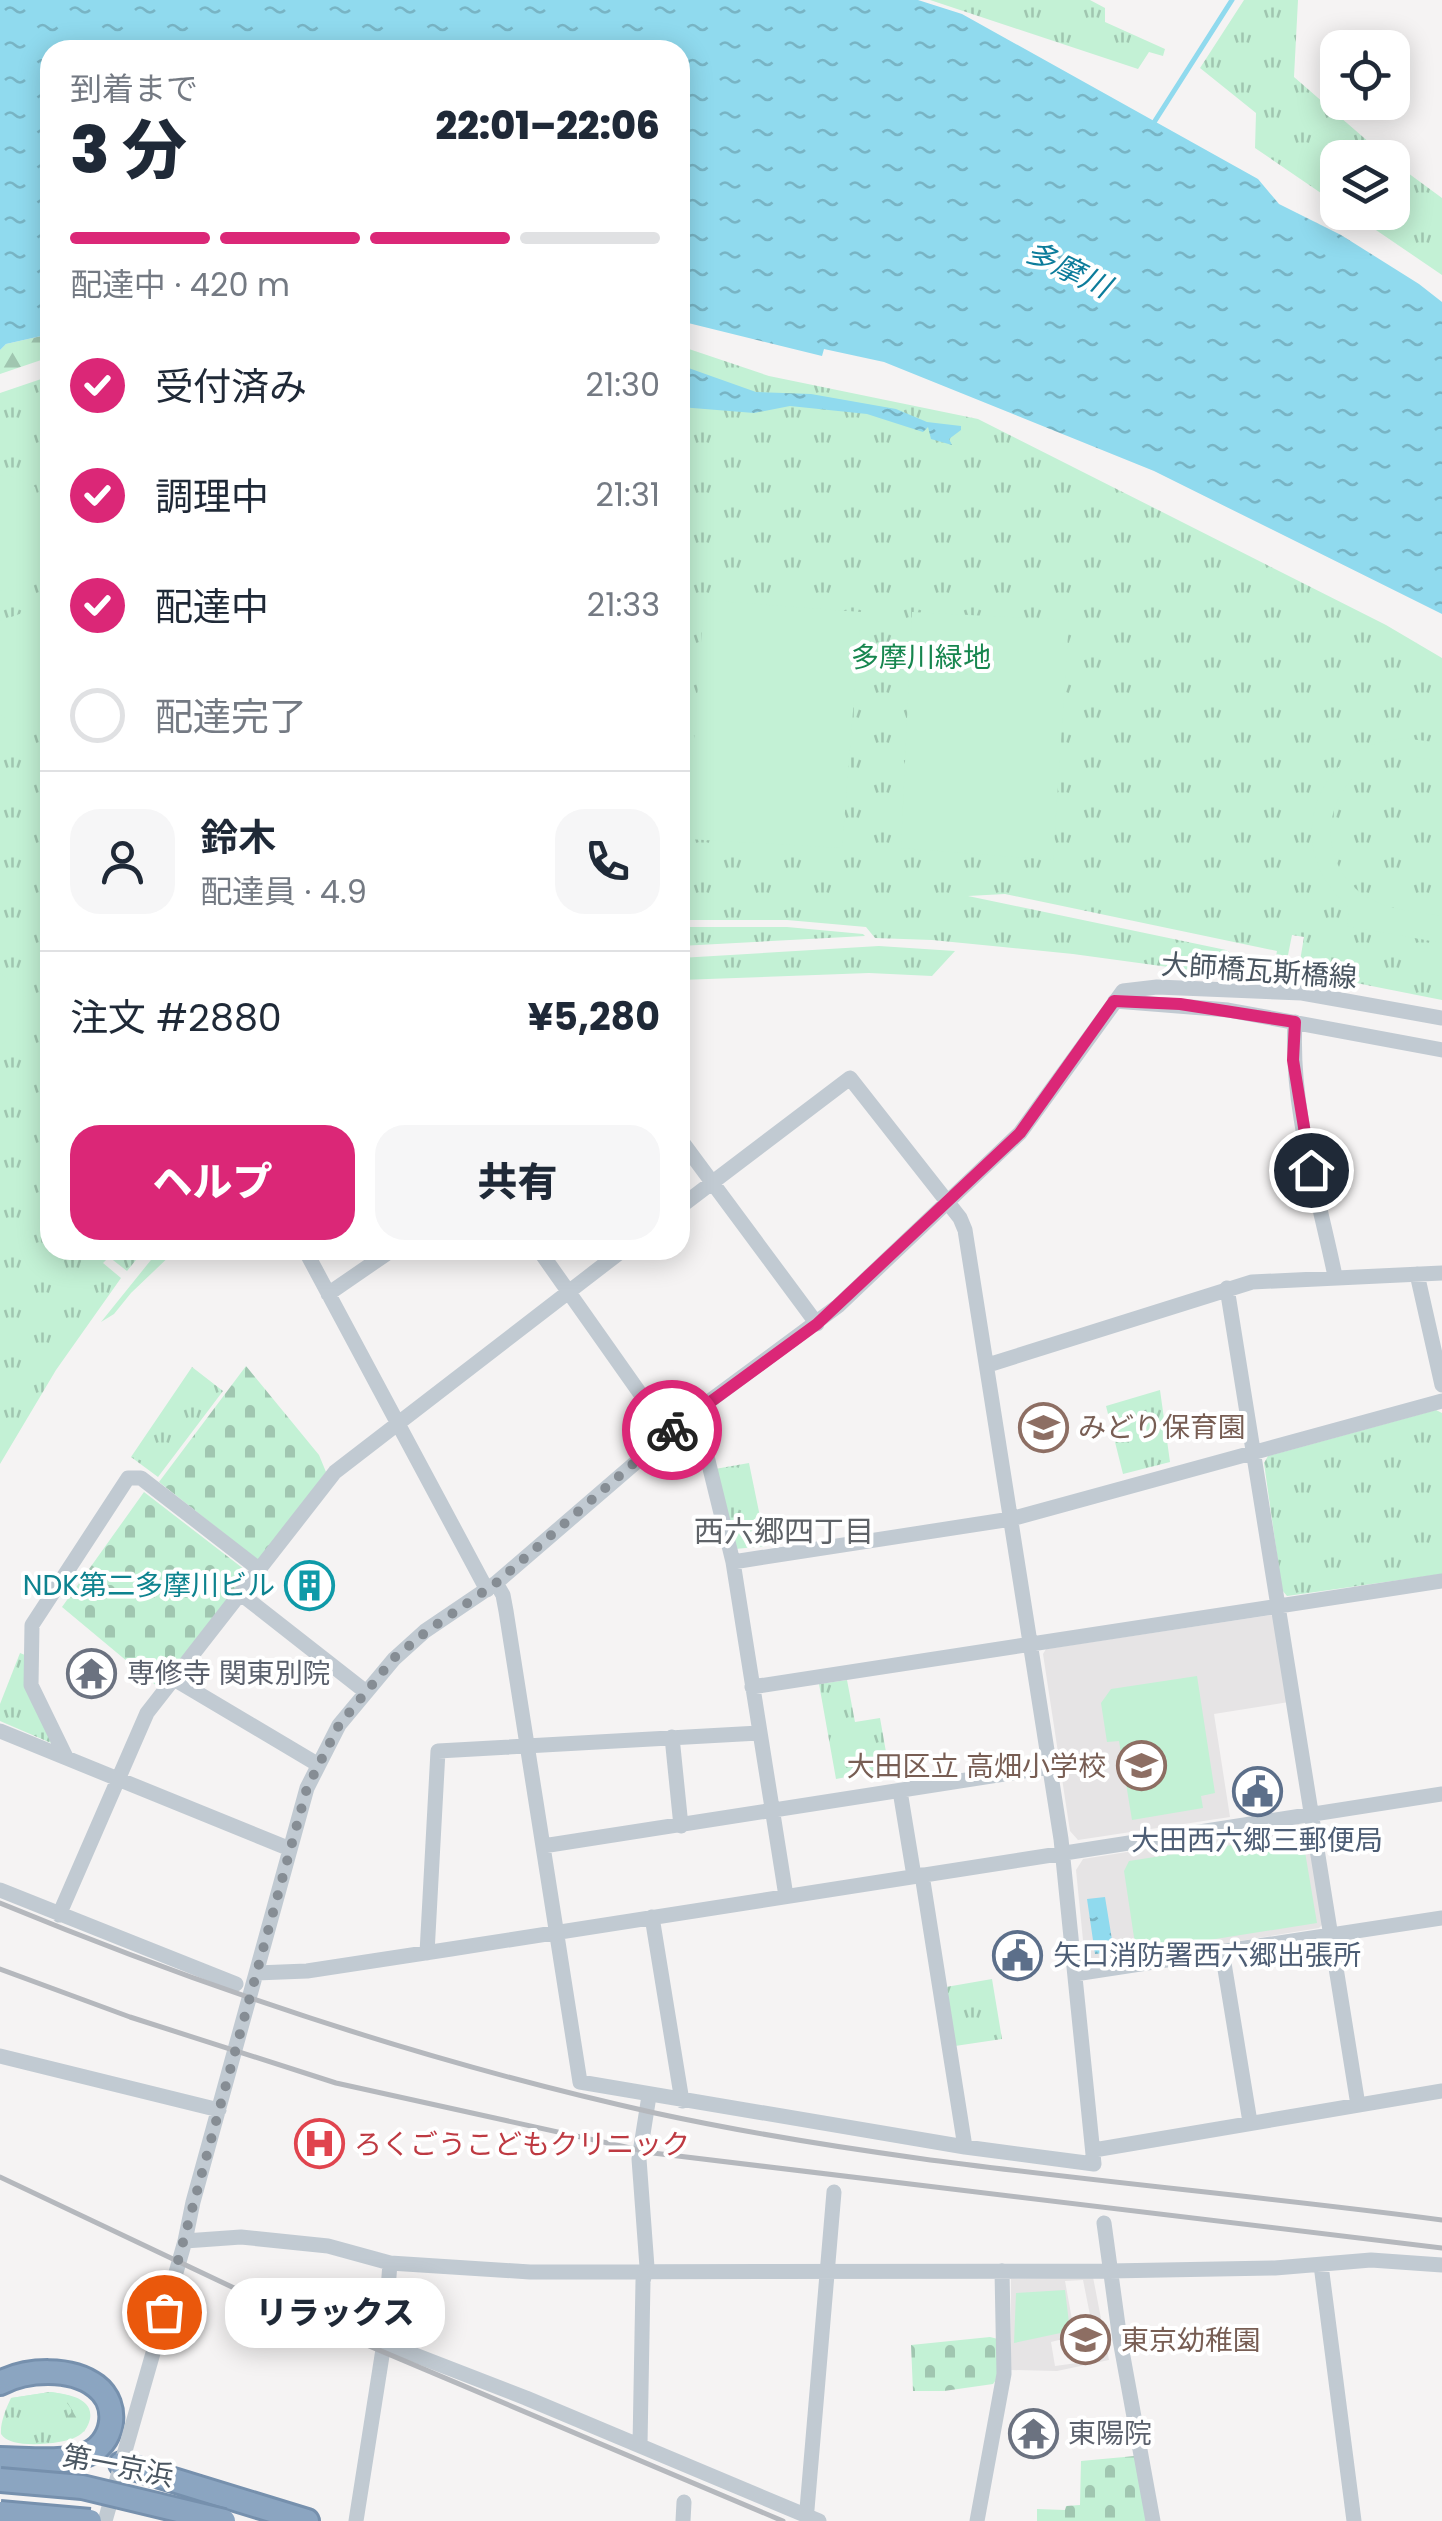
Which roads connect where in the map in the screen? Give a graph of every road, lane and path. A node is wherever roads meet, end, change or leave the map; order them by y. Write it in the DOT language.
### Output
graph roads {
  1 [pos="1114,1001"];
  2 [pos="1442,1018"];
  3 [pos="1295,1022"];
  4 [pos="1442,1050"];
  5 [pos="690,1152"];
  6 [pos="713,1182"];
  7 [pos="690,1199"];
  8 [pos="947,1203"];
  9 [pos="310,1260"];
  10 [pos="377,1260"];
  11 [pos="546,1260"];
  12 [pos="610,1260"];
  13 [pos="1442,1272"];
  14 [pos="1417,1274"];
  15 [pos="1336,1276"];
  16 [pos="1228,1288"];
  17 [pos="568,1292"];
  18 [pos="328,1294"];
  19 [pos="817,1324"];
  20 [pos="988,1366"];
  21 [pos="1442,1385"];
  22 [pos="1442,1401"];
  23 [pos="692,1414"];
  24 [pos="399,1424"];
  25 [pos="668,1433"];
  26 [pos="1255,1452"];
  27 [pos="1011,1519"];
  28 [pos="733,1562"];
  29 [pos="260,1570"];
  30 [pos="1442,1580"];
  31 [pos="491,1587"];
  32 [pos="240,1594"];
  33 [pos="1280,1607"];
  34 [pos="1030,1643"];
  35 [pos="174,1679"];
  36 [pos="752,1688"];
  37 [pos="366,1692"];
  38 [pos="0,1732"];
  39 [pos="759,1733"];
  40 [pos="672,1737"];
  41 [pos="527,1743"];
  42 [pos="66,1757"];
  43 [pos="317,1764"];
  44 [pos="1050,1767"];
  45 [pos="118,1780"];
  46 [pos="900,1791"];
  47 [pos="1442,1794"];
  48 [pos="772,1812"];
  49 [pos="1311,1814"];
  50 [pos="681,1826"];
  51 [pos="543,1846"];
  52 [pos="290,1849"];
  53 [pos="1062,1852"];
  54 [pos="918,1875"];
  55 [pos="0,1890"];
  56 [pos="786,1896"];
  57 [pos="59,1915"];
  58 [pos="652,1916"];
  59 [pos="1442,1918"];
  60 [pos="557,1932"];
  61 [pos="1331,1935"];
  62 [pos="1222,1952"];
  63 [pos="427,1953"];
  64 [pos="256,1973"];
  65 [pos="1075,1974"];
  66 [pos="236,1984"];
  67 [pos="0,2056"];
  68 [pos="1442,2091"];
  69 [pos="649,2096"];
  70 [pos="682,2101"];
  71 [pos="1358,2104"];
  72 [pos="218,2110"];
  73 [pos="1250,2122"];
  74 [pos="965,2147"];
  75 [pos="1094,2150"];
  76 [pos="834,2192"];
  77 [pos="1104,2222"];
  78 [pos="185,2241"];
  79 [pos="390,2262"];
  80 [pos="1321,2265"];
  81 [pos="1442,2265"];
  82 [pos="1002,2271"];
  83 [pos="1109,2271"];
  84 [pos="826,2273"];
  85 [pos="645,2274"];
  86 [pos="384,2343"];
  87 [pos="0,2383"];
  88 [pos="640,2445"];
  89 [pos="0,2459"];
  90 [pos="122,2464"];
  91 [pos="0,2480"];
  92 [pos="684,2502"];
  93 [pos="0,2511"];
  94 [pos="810,2519"];
  95 [pos="4,2521"];
  96 [pos="90,2521"];
  97 [pos="105,2521"];
  98 [pos="224,2521"];
  99 [pos="307,2521"];
  100 [pos="356,2521"];
  101 [pos="682,2521"];
  102 [pos="977,2521"];
  103 [pos="1154,2521"];
  104 [pos="1354,2521"];
  1 -- 2 [label="street, 大師橋瓦斯橋線"];
  1 -- 3 [label="street"];
  1 -- 8 [label="street"];
  3 -- 4 [label="street"];
  3 -- 15 [label="street"];
  5 -- 6 [label="street"];
  6 -- 7 [label="street"];
  6 -- 8 [label="street"];
  6 -- 19 [label="street"];
  8 -- 19 [label="street"];
  8 -- 20 [label="street"];
  9 -- 18 [label="street"];
  10 -- 18 [label="street"];
  11 -- 17 [label="street"];
  12 -- 17 [label="street"];
  13 -- 14 [label="street"];
  14 -- 15 [label="street"];
  14 -- 21 [label="street"];
  15 -- 16 [label="street"];
  16 -- 20 [label="street"];
  16 -- 26 [label="street"];
  17 -- 24 [label="street"];
  17 -- 25 [label="street"];
  18 -- 24 [label="street"];
  19 -- 23 [label="street"];
  20 -- 27 [label="street"];
  22 -- 26 [label="street"];
  23 -- 25 [label="street"];
  23 -- 28 [label="street"];
  24 -- 29 [label="street"];
  24 -- 31 [label="street"];
  25 -- 31 [label="street"];
  26 -- 27 [label="street"];
  26 -- 33 [label="street"];
  27 -- 28 [label="street"];
  27 -- 34 [label="street"];
  28 -- 36 [label="street"];
  29 -- 32 [label="street"];
  29 -- 42 [label="street"];
  30 -- 33 [label="street"];
  31 -- 37 [label="street"];
  31 -- 41 [label="street"];
  32 -- 35 [label="street"];
  32 -- 37 [label="street"];
  33 -- 34 [label="street"];
  33 -- 49 [label="street"];
  34 -- 36 [label="street"];
  34 -- 44 [label="street"];
  35 -- 43 [label="street"];
  35 -- 45 [label="street"];
  36 -- 39 [label="street"];
  37 -- 43 [label="street"];
  38 -- 42 [label="street"];
  39 -- 40 [label="street"];
  39 -- 48 [label="street"];
  40 -- 41 [label="street"];
  40 -- 50 [label="street"];
  41 -- 51 [label="street"];
  41 -- 63 [label="street"];
  42 -- 45 [label="street"];
  43 -- 52 [label="street"];
  44 -- 46 [label="street"];
  44 -- 53 [label="street"];
  45 -- 52 [label="street"];
  45 -- 57 [label="street"];
  46 -- 48 [label="street"];
  46 -- 54 [label="street"];
  47 -- 49 [label="street"];
  48 -- 50 [label="street"];
  48 -- 56 [label="street"];
  49 -- 53 [label="street"];
  49 -- 61 [label="street"];
  50 -- 51 [label="street"];
  51 -- 60 [label="street"];
  52 -- 64 [label="street"];
  53 -- 54 [label="street"];
  53 -- 65 [label="street"];
  54 -- 56 [label="street"];
  54 -- 74 [label="street"];
  55 -- 57 [label="street"];
  56 -- 58 [label="street"];
  57 -- 66 [label="street"];
  58 -- 60 [label="street"];
  58 -- 70 [label="street"];
  59 -- 61 [label="street"];
  60 -- 63 [label="street"];
  60 -- 69 [label="street"];
  61 -- 62 [label="street"];
  61 -- 71 [label="street"];
  62 -- 65 [label="street"];
  62 -- 73 [label="street"];
  63 -- 64 [label="street"];
  64 -- 72 [label="street"];
  65 -- 75 [label="street"];
  67 -- 72 [label="street"];
  68 -- 71 [label="street"];
  69 -- 70 [label="street"];
  69 -- 85 [label="street"];
  70 -- 74 [label="street"];
  71 -- 73 [label="street"];
  72 -- 78 [label="street"];
  73 -- 75 [label="street"];
  74 -- 75 [label="street"];
  76 -- 84 [label="street"];
  77 -- 83 [label="street"];
  78 -- 79 [label="street"];
  78 -- 90 [label="street"];
  79 -- 85 [label="street"];
  79 -- 86 [label="street"];
  80 -- 81 [label="street"];
  80 -- 83 [label="street"];
  80 -- 104 [label="street"];
  82 -- 83 [label="street"];
  82 -- 84 [label="street"];
  82 -- 102 [label="street"];
  83 -- 103 [label="street"];
  84 -- 85 [label="street"];
  84 -- 94 [label="street"];
  85 -- 88 [label="street"];
  86 -- 88 [label="street"];
  86 -- 100 [label="street"];
  87 -- 89 [label="highway"];
  88 -- 94 [label="street"];
  90 -- 97 [label="street"];
  90 -- 99 [label="highway"];
  91 -- 98 [label="highway, 第一京浜, bridge"];
  92 -- 101 [label="street"];
  93 -- 95 [label="highway"];
  93 -- 96 [label="highway, bridge"];
}
